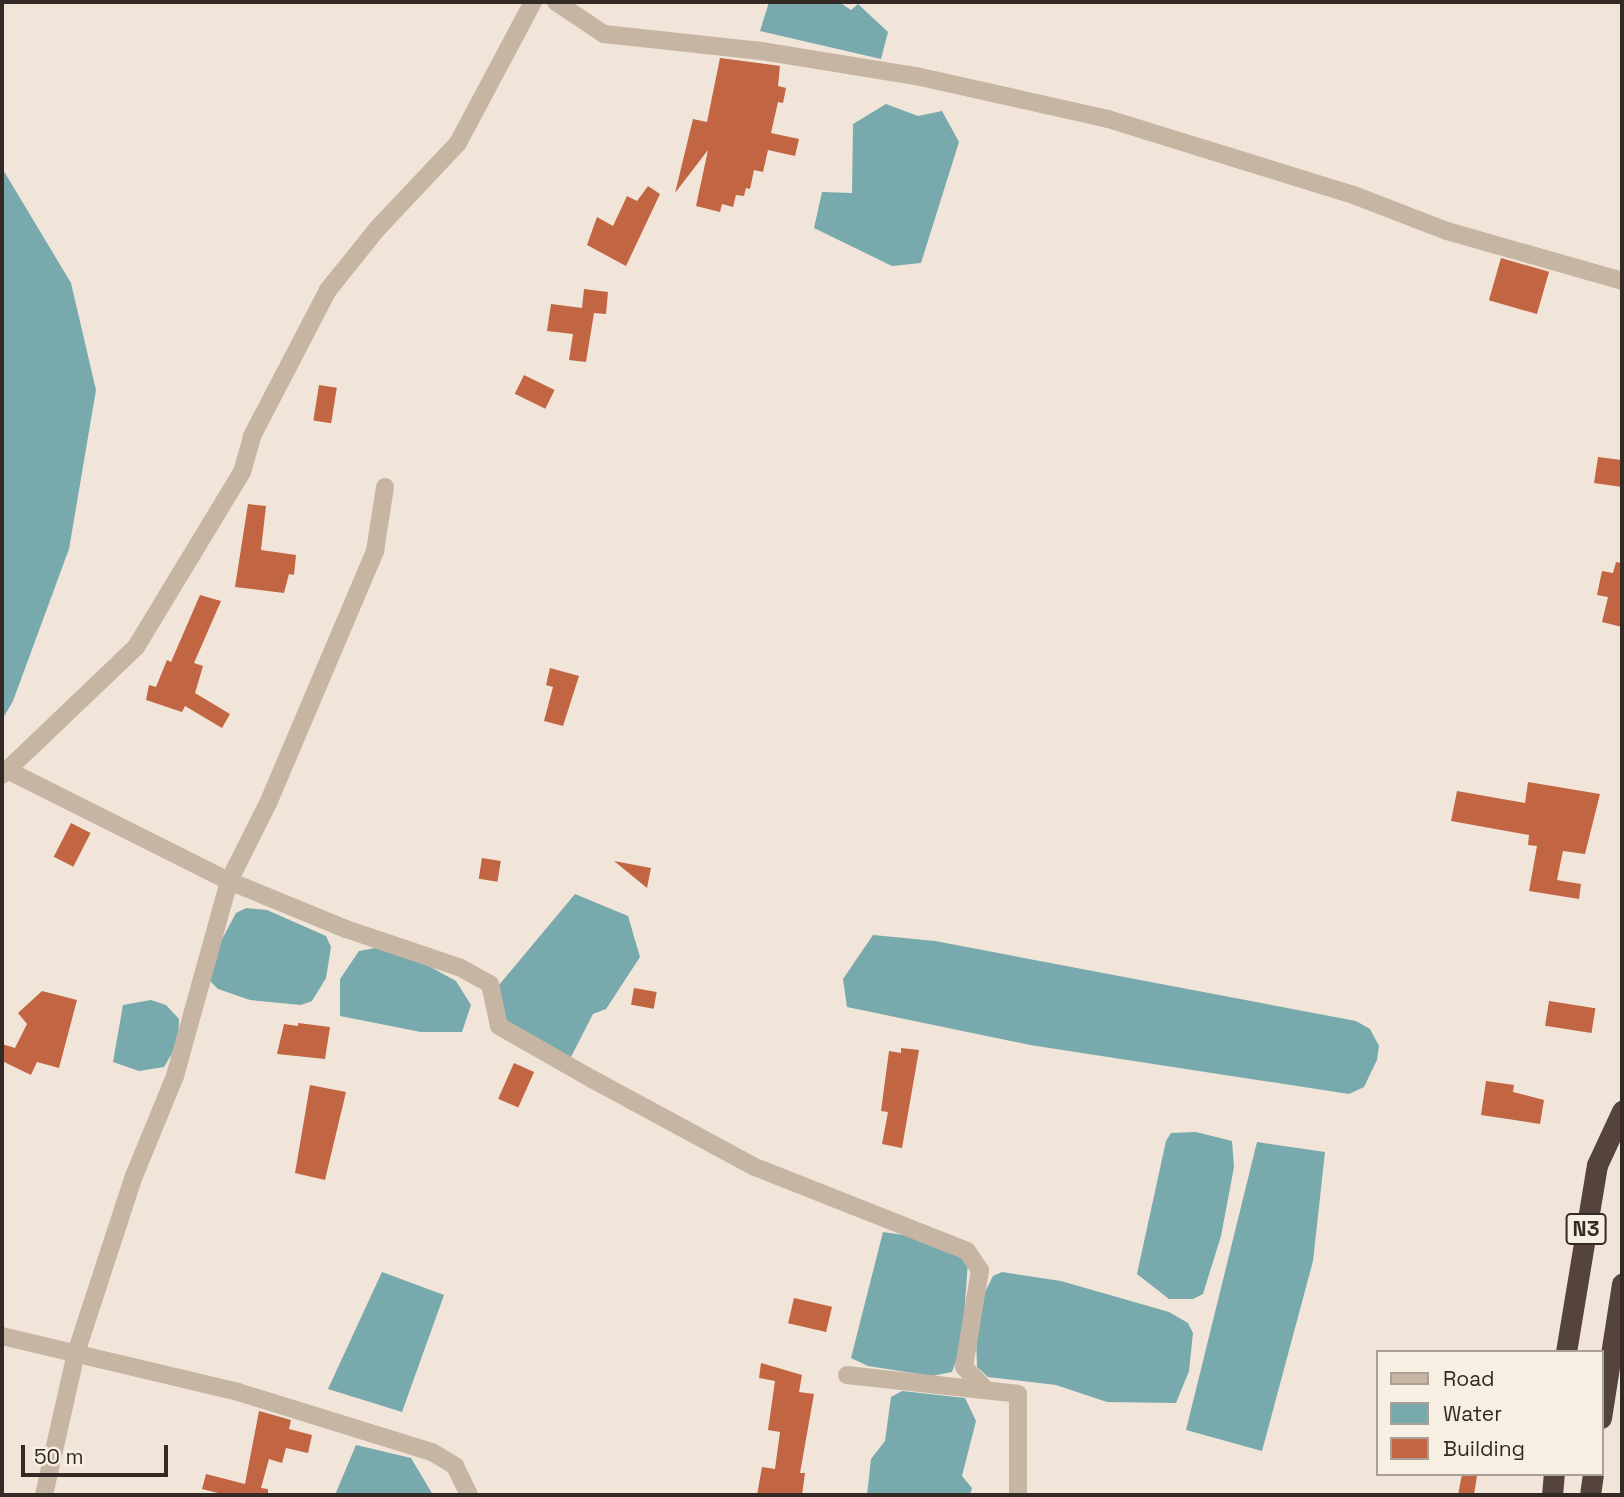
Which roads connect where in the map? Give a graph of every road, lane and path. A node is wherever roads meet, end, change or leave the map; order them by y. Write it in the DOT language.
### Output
graph roads {
  1 [pos="533,2"];
  2 [pos="556,2"];
  3 [pos="1622,281"];
  4 [pos="385,487"];
  5 [pos="3,772"];
  6 [pos="229,881"];
  7 [pos="1622,1111"];
  8 [pos="1622,1284"];
  9 [pos="2,1336"];
  10 [pos="1566,1350"];
  11 [pos="76,1353"];
  12 [pos="847,1375"];
  13 [pos="986,1390"];
  14 [pos="1603,1405"];
  15 [pos="1554,1476"];
  16 [pos="1593,1476"];
  17 [pos="44,1495"];
  18 [pos="468,1495"];
  19 [pos="1018,1495"];
  20 [pos="1552,1495"];
  21 [pos="1590,1495"];
  1 -- 5 [label="street"];
  2 -- 3 [label="street"];
  4 -- 6 [label="street"];
  5 -- 6 [label="street"];
  6 -- 11 [label="street"];
  6 -- 13 [label="street"];
  7 -- 10 [label="highway, N3"];
  8 -- 14 [label="highway"];
  9 -- 11 [label="street"];
  11 -- 17 [label="street"];
  11 -- 18 [label="street"];
  12 -- 13 [label="street"];
  13 -- 19 [label="street"];
  15 -- 20 [label="highway"];
  16 -- 21 [label="highway"];
}
